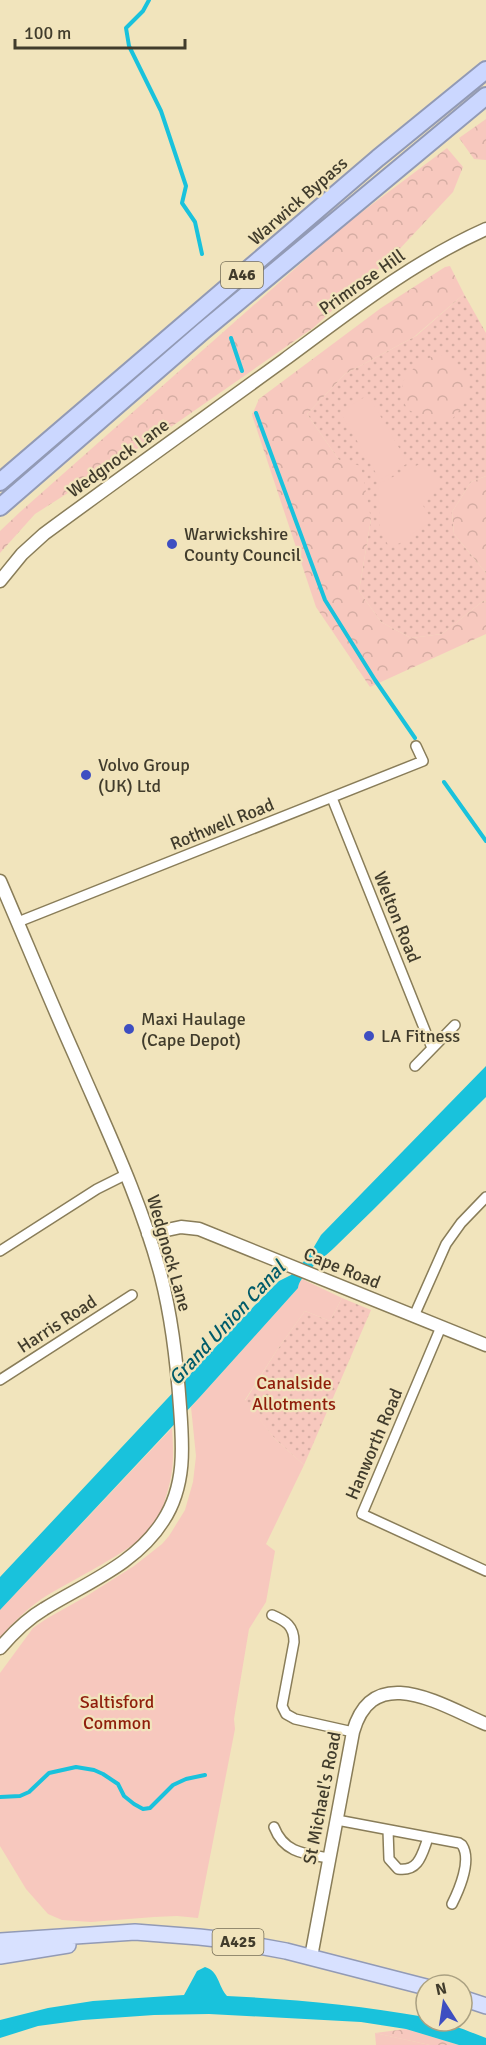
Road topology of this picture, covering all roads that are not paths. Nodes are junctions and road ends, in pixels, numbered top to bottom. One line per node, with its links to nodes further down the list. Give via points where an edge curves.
1 (486, 70): 5 (highway, Warwick Bypass / A46)
2 (486, 96): 6 (highway, Warwick Bypass / A46, via 203,331)
3 (486, 229): 4 (street, Primrose Hill, via 413,267)
4 (265, 373): 7 (street, Wedgnock Lane, via 44,534)
5 (0, 482)
6 (0, 507)
7 (0, 581)
8 (416, 747): 9 (street, Rothwell Road, via 423,762)
9 (332, 798): 11 (street, Rothwell Road); 13 (street, Welton Road)
10 (0, 881): 11 (street, Wedgnock Lane)
11 (18, 922): 15 (street, Wedgnock Lane)
12 (455, 1025): 13 (street)
13 (432, 1048): 14 (street)
14 (415, 1066)
15 (125, 1175): 17 (street, Wedgnock Lane); 18 (street)
16 (486, 1197): 20 (street, via 446,1244)
17 (148, 1234): 20 (street, Cape Road, via 181,1227 199,1229); 26 (street, Wedgnock Lane, via 166,1297 176,1362 183,1464 174,1501 136,1552 29,1619)
18 (0, 1251)
19 (132, 1296): 23 (street, Harris Road)
20 (414, 1316): 21 (street, Cape Road)
21 (441, 1327): 22 (street, Cape Road); 24 (street, Hanworth Road, via 362,1514)
22 (486, 1345)
23 (0, 1380)
24 (486, 1571)
25 (272, 1615): 28 (street, via 287,1623 294,1633 282,1706 286,1714)
26 (0, 1648)
27 (486, 1724): 28 (street, St Michael's Road, via 417,1695 398,1692 370,1703 359,1715)
28 (353, 1732): 29 (street, St Michael's Road)
29 (337, 1820): 31 (street); 33 (street, St Michael's Road)
30 (274, 1827): 33 (street, via 294,1851)
31 (388, 1830): 32 (street); 32 (street, via 389,1859 398,1869 409,1869 418,1863)
32 (428, 1838): 34 (street, via 459,1843 465,1848 462,1881)
33 (329, 1858): 36 (street, St Michael's Road)
34 (452, 1904)
35 (2, 1945): 36 (main road, A425, via 135,1932 226,1940)
36 (311, 1957): 37 (main road, A425)
37 (414, 1984)

